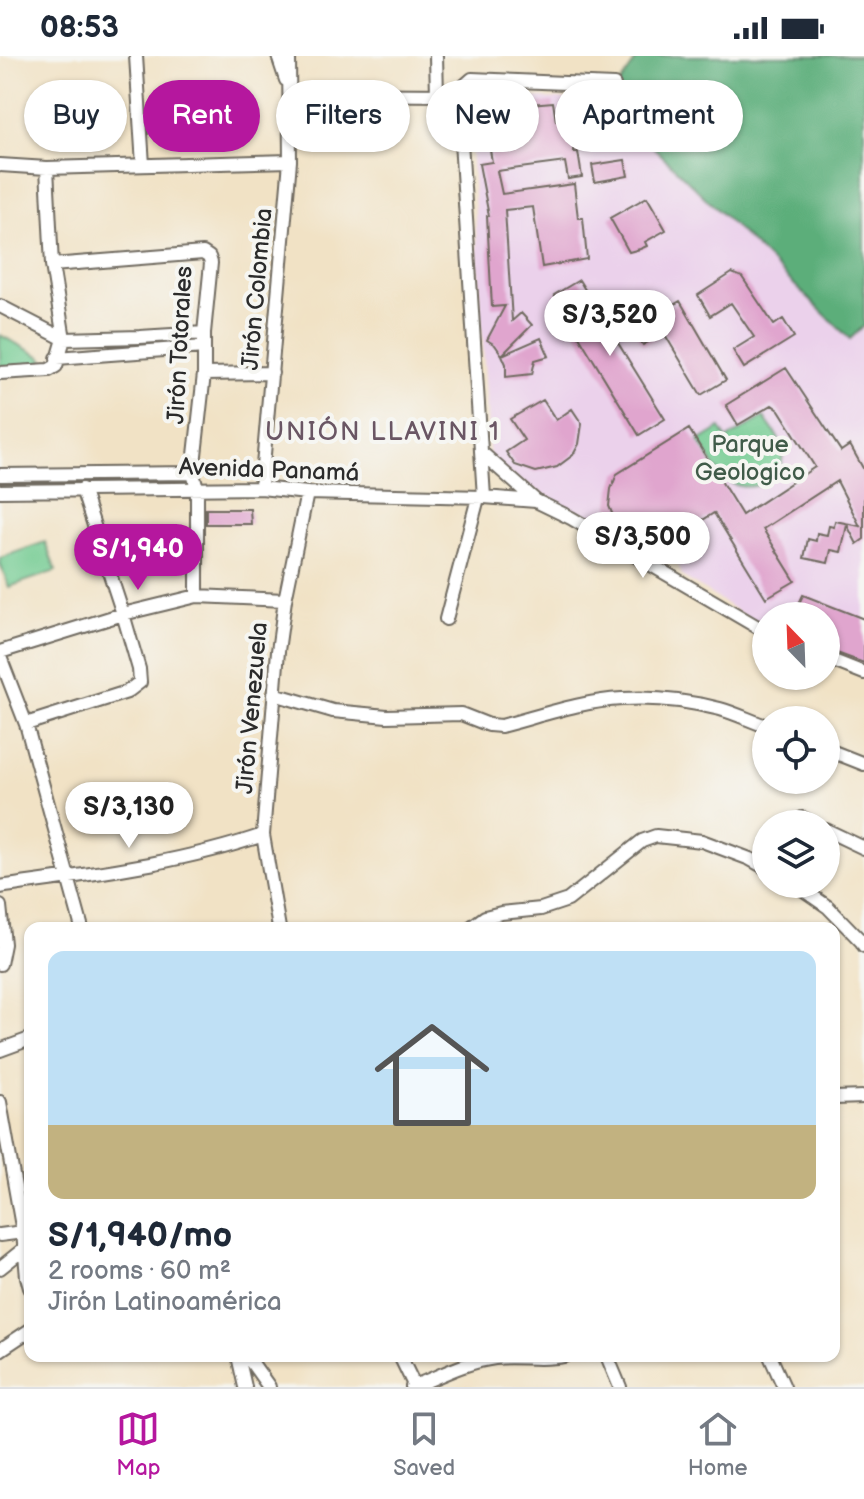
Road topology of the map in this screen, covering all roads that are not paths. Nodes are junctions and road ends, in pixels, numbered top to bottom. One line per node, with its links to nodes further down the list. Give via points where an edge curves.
1 (136, 56): 14 (street)
2 (278, 56): 5 (street, Jirón Colombia)
3 (289, 56): 6 (street, Jirón Colombia)
4 (436, 56): 7 (street)
5 (286, 80)
6 (290, 80)
7 (437, 80)
8 (471, 80): 9 (street)
9 (496, 80)
10 (290, 152): 12 (street, Jirón Colombia)
11 (462, 152): 25 (street)
12 (290, 161): 14 (street); 23 (street, Jirón Colombia)
13 (0, 165): 15 (street)
14 (143, 165): 15 (street)
15 (47, 168): 16 (street)
16 (52, 265): 18 (street, Jirón Totorales, via 203,253 211,263); 19 (street)
17 (0, 306): 19 (street)
18 (204, 333): 19 (street); 20 (street, Jirón Totorales)
19 (64, 339): 21 (street)
20 (204, 347): 21 (street); 24 (street, Jirón Totorales)
21 (57, 358): 22 (street, via 49,370)
22 (0, 373)
23 (272, 373): 24 (street); 29 (street, Jirón Colombia)
24 (204, 374): 26 (street, Jirón Totorales)
25 (482, 453): 33 (street); 34 (street)
26 (193, 473): 27 (street, Avenida Panamá); 28 (street, Jirón Totorales)
27 (0, 475)
28 (197, 488): 29 (street, Avenida Panamá); 30 (street, Avenida Panamá); 35 (street, Jirón Totorales)
29 (261, 488): 32 (street, Avenida Panamá)
30 (82, 489): 31 (street, Avenida Panamá); 37 (street)
31 (0, 491)
32 (307, 493): 33 (street, Avenida Panamá); 36 (street, Jirón Venezuela)
33 (481, 498): 34 (street, Avenida Panamá); 38 (street)
34 (536, 501): 39 (street)
35 (197, 596): 36 (street); 37 (street)
36 (285, 600): 43 (street, Jirón Venezuela)
37 (123, 614): 40 (street); 45 (street, via 140,682 127,692)
38 (446, 619)
39 (752, 624)
40 (0, 654): 45 (street)
41 (840, 664): 42 (street)
42 (864, 673)
43 (274, 694): 44 (street, via 333,711 461,714 501,726 575,706 642,698 721,709); 48 (street, Jirón Venezuela)
44 (752, 721)
45 (26, 724): 52 (street)
46 (840, 755): 47 (street)
47 (864, 764)
48 (263, 835): 52 (street, via 154,865); 57 (street, Jirón Venezuela)
49 (840, 837): 50 (street)
50 (864, 848)
51 (752, 860): 58 (street, via 702,841 656,836 642,841 568,900)
52 (66, 877): 53 (street); 56 (street)
53 (0, 887)
54 (815, 898): 59 (street)
55 (0, 906): 60 (street)
56 (80, 922)
57 (275, 922)
58 (478, 922)
59 (864, 946)
60 (0, 964)
61 (24, 1041): 62 (street)
62 (0, 1050)
63 (864, 1097): 64 (street)
64 (840, 1098)
65 (0, 1102): 66 (street)
66 (5, 1153): 67 (street)
67 (23, 1232): 68 (street); 69 (street)
68 (0, 1235)
69 (24, 1240)
70 (24, 1249): 71 (street)
71 (0, 1268)
72 (24, 1334): 73 (street)
73 (0, 1350)
74 (239, 1362): 80 (street)
75 (251, 1362): 81 (street)
76 (403, 1362): 82 (street)
77 (478, 1362): 82 (street)
78 (610, 1362): 83 (street)
79 (773, 1362): 84 (street)
80 (245, 1387)
81 (269, 1387)
82 (414, 1387)
83 (620, 1387)
84 (784, 1387)

